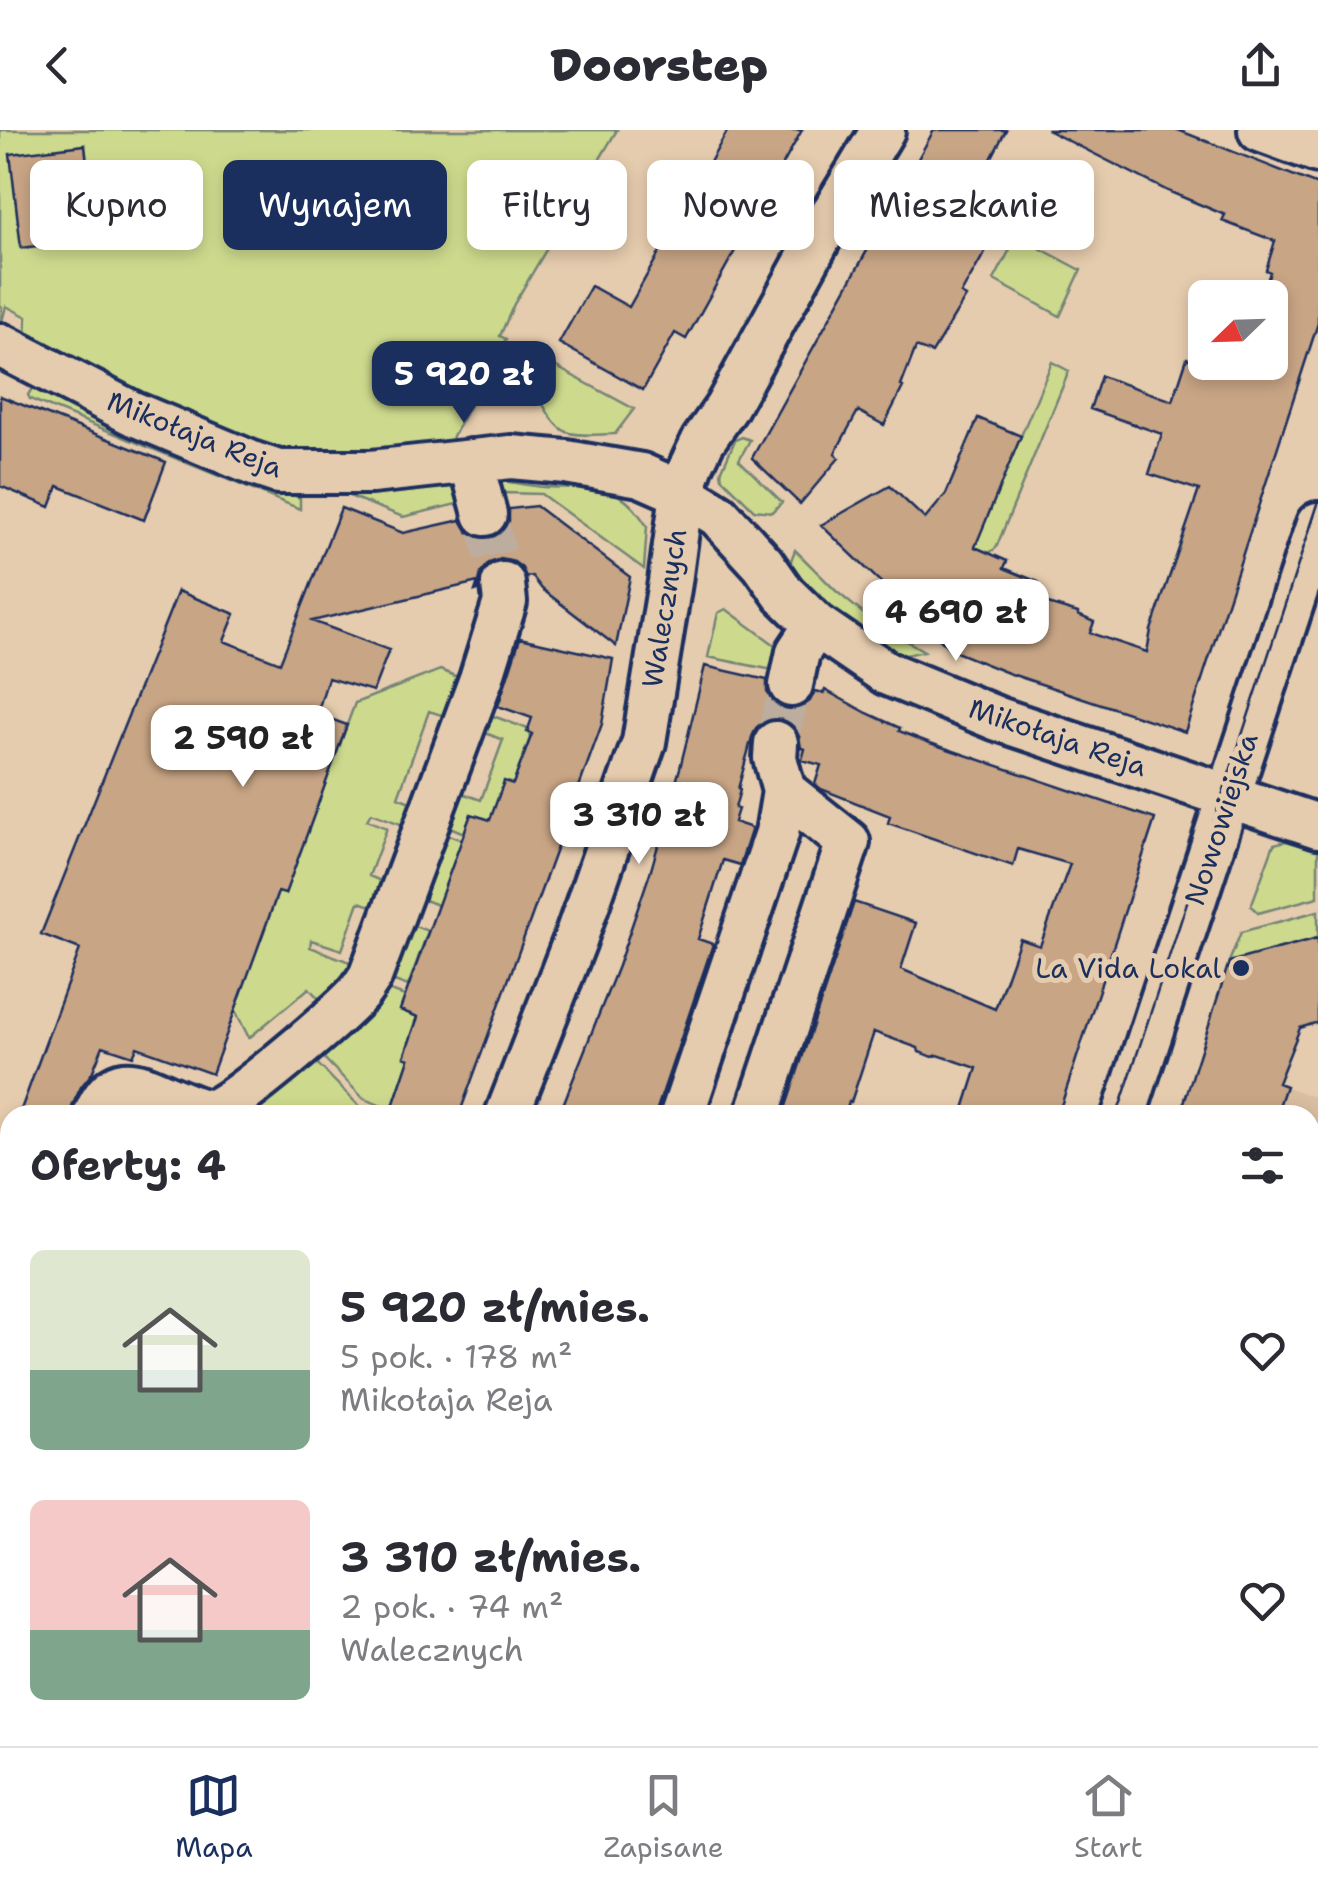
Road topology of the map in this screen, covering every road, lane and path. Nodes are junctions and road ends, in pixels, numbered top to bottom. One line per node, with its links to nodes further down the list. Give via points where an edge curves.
1 (882, 130): 6 (street, Walecznych, via 702,441)
2 (1260, 130): 3 (street)
3 (1318, 151)
4 (0, 346): 5 (street, Mikołaja Reja, via 132,413 278,472 371,472)
5 (471, 461): 6 (street, Mikołaja Reja, via 566,462 641,475); 7 (street)
6 (682, 493): 10 (street, Mikołaja Reja, via 718,515); 19 (street, Walecznych, via 644,742)
7 (485, 514)
8 (1318, 524): 14 (street, Nowowiejska)
9 (502, 584): 18 (street, via 505,602 481,678 370,977 361,992)
10 (816, 626): 11 (street, via 798,652); 14 (street, Mikołaja Reja, via 918,688)
11 (790, 685)
12 (776, 743): 13 (street)
13 (784, 791): 20 (street, via 777,832); 21 (street, via 848,842)
14 (1228, 796): 15 (street, Mikołaja Reja); 22 (street, Nowowiejska)
15 (1318, 826)
16 (100, 1105): 17 (street, via 122,1083)
17 (186, 1105)
18 (226, 1105)
19 (511, 1105)
20 (685, 1105)
21 (760, 1105)
22 (1127, 1105)

